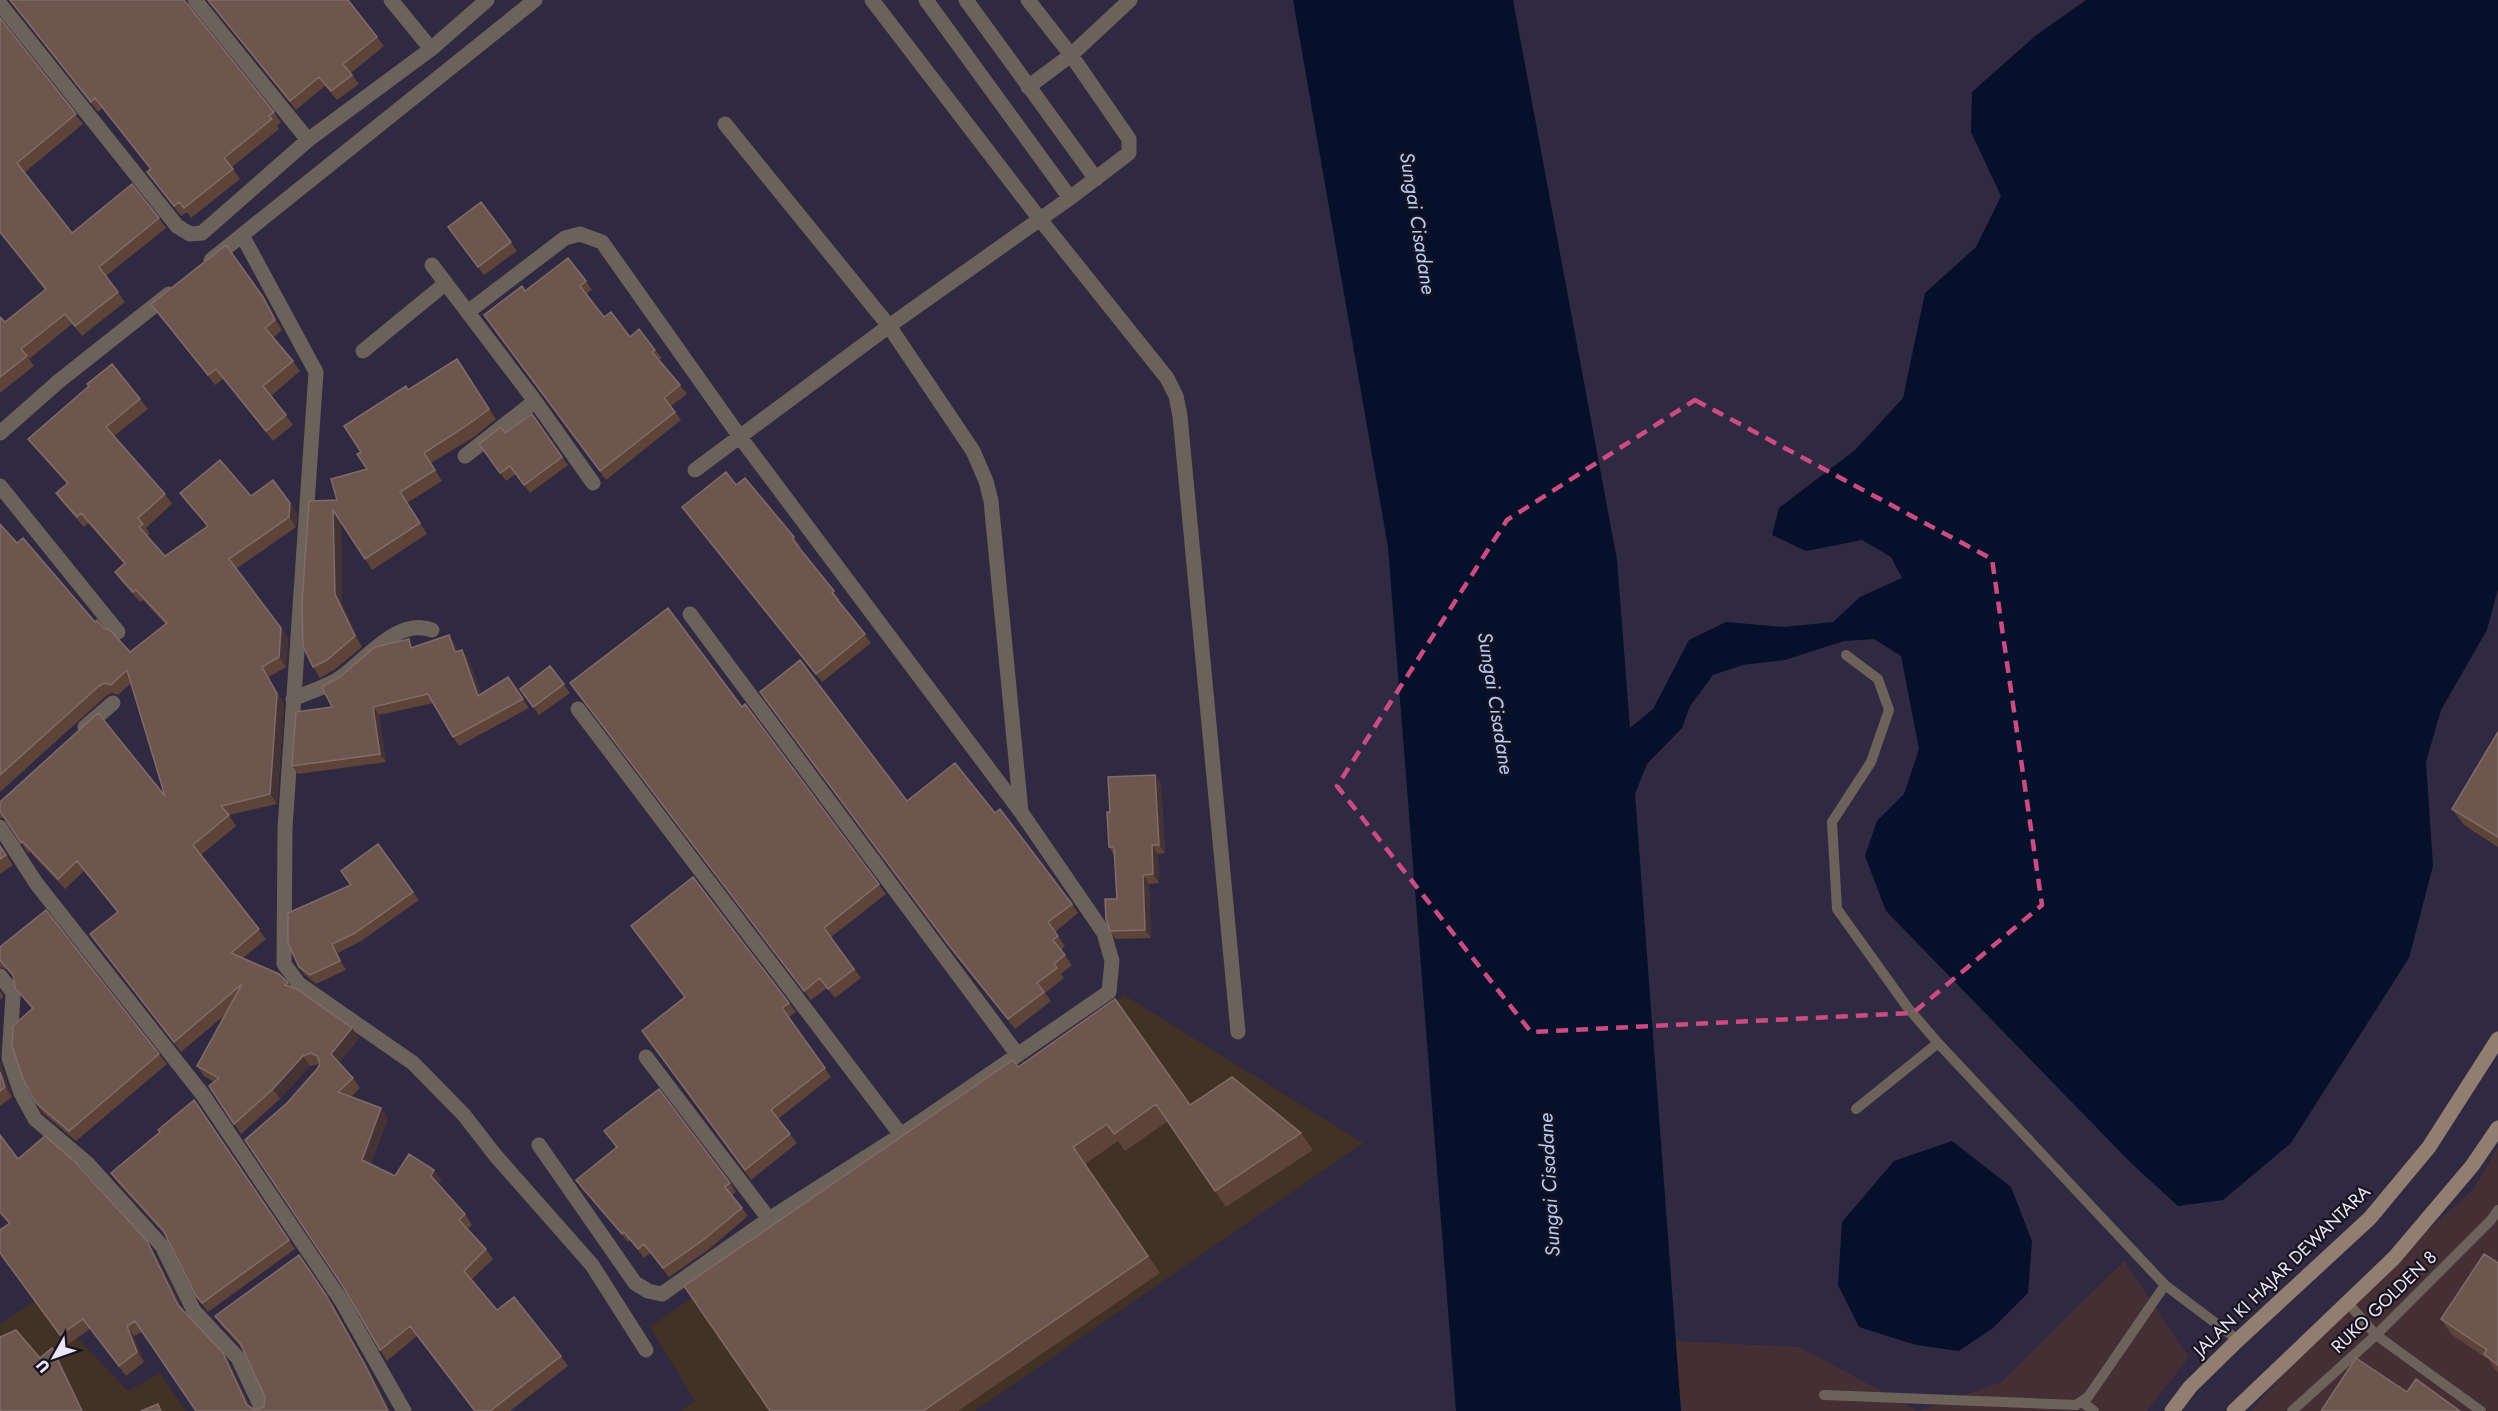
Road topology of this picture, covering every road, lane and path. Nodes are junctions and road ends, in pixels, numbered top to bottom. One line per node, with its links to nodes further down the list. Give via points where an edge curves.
1 (195, 0): 15 (street)
2 (391, 0): 11 (street)
3 (487, 0): 11 (street)
4 (535, 0): 19 (street)
5 (872, 0): 18 (street)
6 (926, 0): 17 (street)
7 (966, 0): 13 (street)
8 (1028, 0): 12 (street)
9 (1130, 0): 12 (street)
10 (0, 4): 15 (street, via 177,226 190,234 202,233)
11 (430, 49): 15 (street)
12 (1071, 55): 13 (street); 16 (street, via 1129,139 1129,153)
13 (1028, 87): 16 (street)
14 (725, 124): 25 (street)
15 (308, 140)
16 (1096, 179): 17 (street)
17 (1070, 198): 18 (street)
18 (1039, 218): 25 (street); 45 (street, via 1167,378 1176,396)
19 (242, 235): 21 (street); 38 (street, via 316,372)
20 (432, 265): 22 (street)
21 (196, 272)
22 (446, 283): 24 (street); 26 (street)
23 (178, 286): 28 (street)
24 (469, 311): 27 (street); 29 (street, via 565,238 580,234 602,242)
25 (889, 326): 29 (street); 42 (street, via 973,451 986,481)
26 (363, 351)
27 (535, 400): 30 (street); 32 (street)
28 (0, 433)
29 (740, 437): 31 (street); 42 (street)
30 (465, 456)
31 (695, 470)
32 (593, 483)
33 (0, 486): 36 (street)
34 (690, 614): 48 (street)
35 (432, 630): 38 (street, via 420,626 394,636 340,678)
36 (118, 632)
37 (1846, 655): 47 (lane, via 1878,679 1889,710 1871,762 1832,822 1837,909)
38 (293, 699): 63 (street, via 285,828 284,964 298,984 413,1063 464,1115 592,1265)
39 (112, 703): 41 (street)
40 (578, 709): 52 (street)
41 (78, 734)
42 (1021, 812): 48 (street, via 1104,933 1112,962 1109,992)
43 (0, 827): 55 (street, via 36,883 203,1095)
44 (0, 976): 66 (street, via 13,996 9,1058 35,1119 88,1164 162,1246 194,1311 212,1321 238,1358)
45 (1238, 1032)
46 (2498, 1039): 62 (street, JALAN KI HAJAR DEWANTARA, via 2429,1147 2370,1218)
47 (1938, 1043): 50 (lane); 59 (lane)
48 (1017, 1054): 52 (street)
49 (646, 1057): 57 (street)
50 (1856, 1109)
51 (2498, 1128): 60 (street, via 2433,1215)
52 (901, 1135): 57 (street)
53 (253, 1136): 55 (street)
54 (538, 1144): 57 (street, via 635,1283 648,1291 662,1294)
55 (238, 1149): 67 (street, via 303,1255 341,1300)
56 (2498, 1210): 58 (lane, RUKO GOLDEN 8)
57 (769, 1219)
58 (2494, 1223): 61 (lane, RUKO GOLDEN 8)
59 (2165, 1285): 62 (lane); 65 (lane)
60 (2347, 1302): 61 (lane); 70 (street)
61 (2376, 1335): 71 (lane, RUKO GOLDEN 8); 72 (lane)
62 (2238, 1340): 69 (street, JALAN KI HAJAR DEWANTARA, via 2190,1387)
63 (646, 1350)
64 (1824, 1395): 65 (lane, via 2076,1405)
65 (2082, 1402): 68 (lane)
66 (263, 1411)
67 (404, 1411)
68 (2094, 1411)
69 (2172, 1411)
70 (2234, 1411)
71 (2292, 1411)
72 (2481, 1411)

